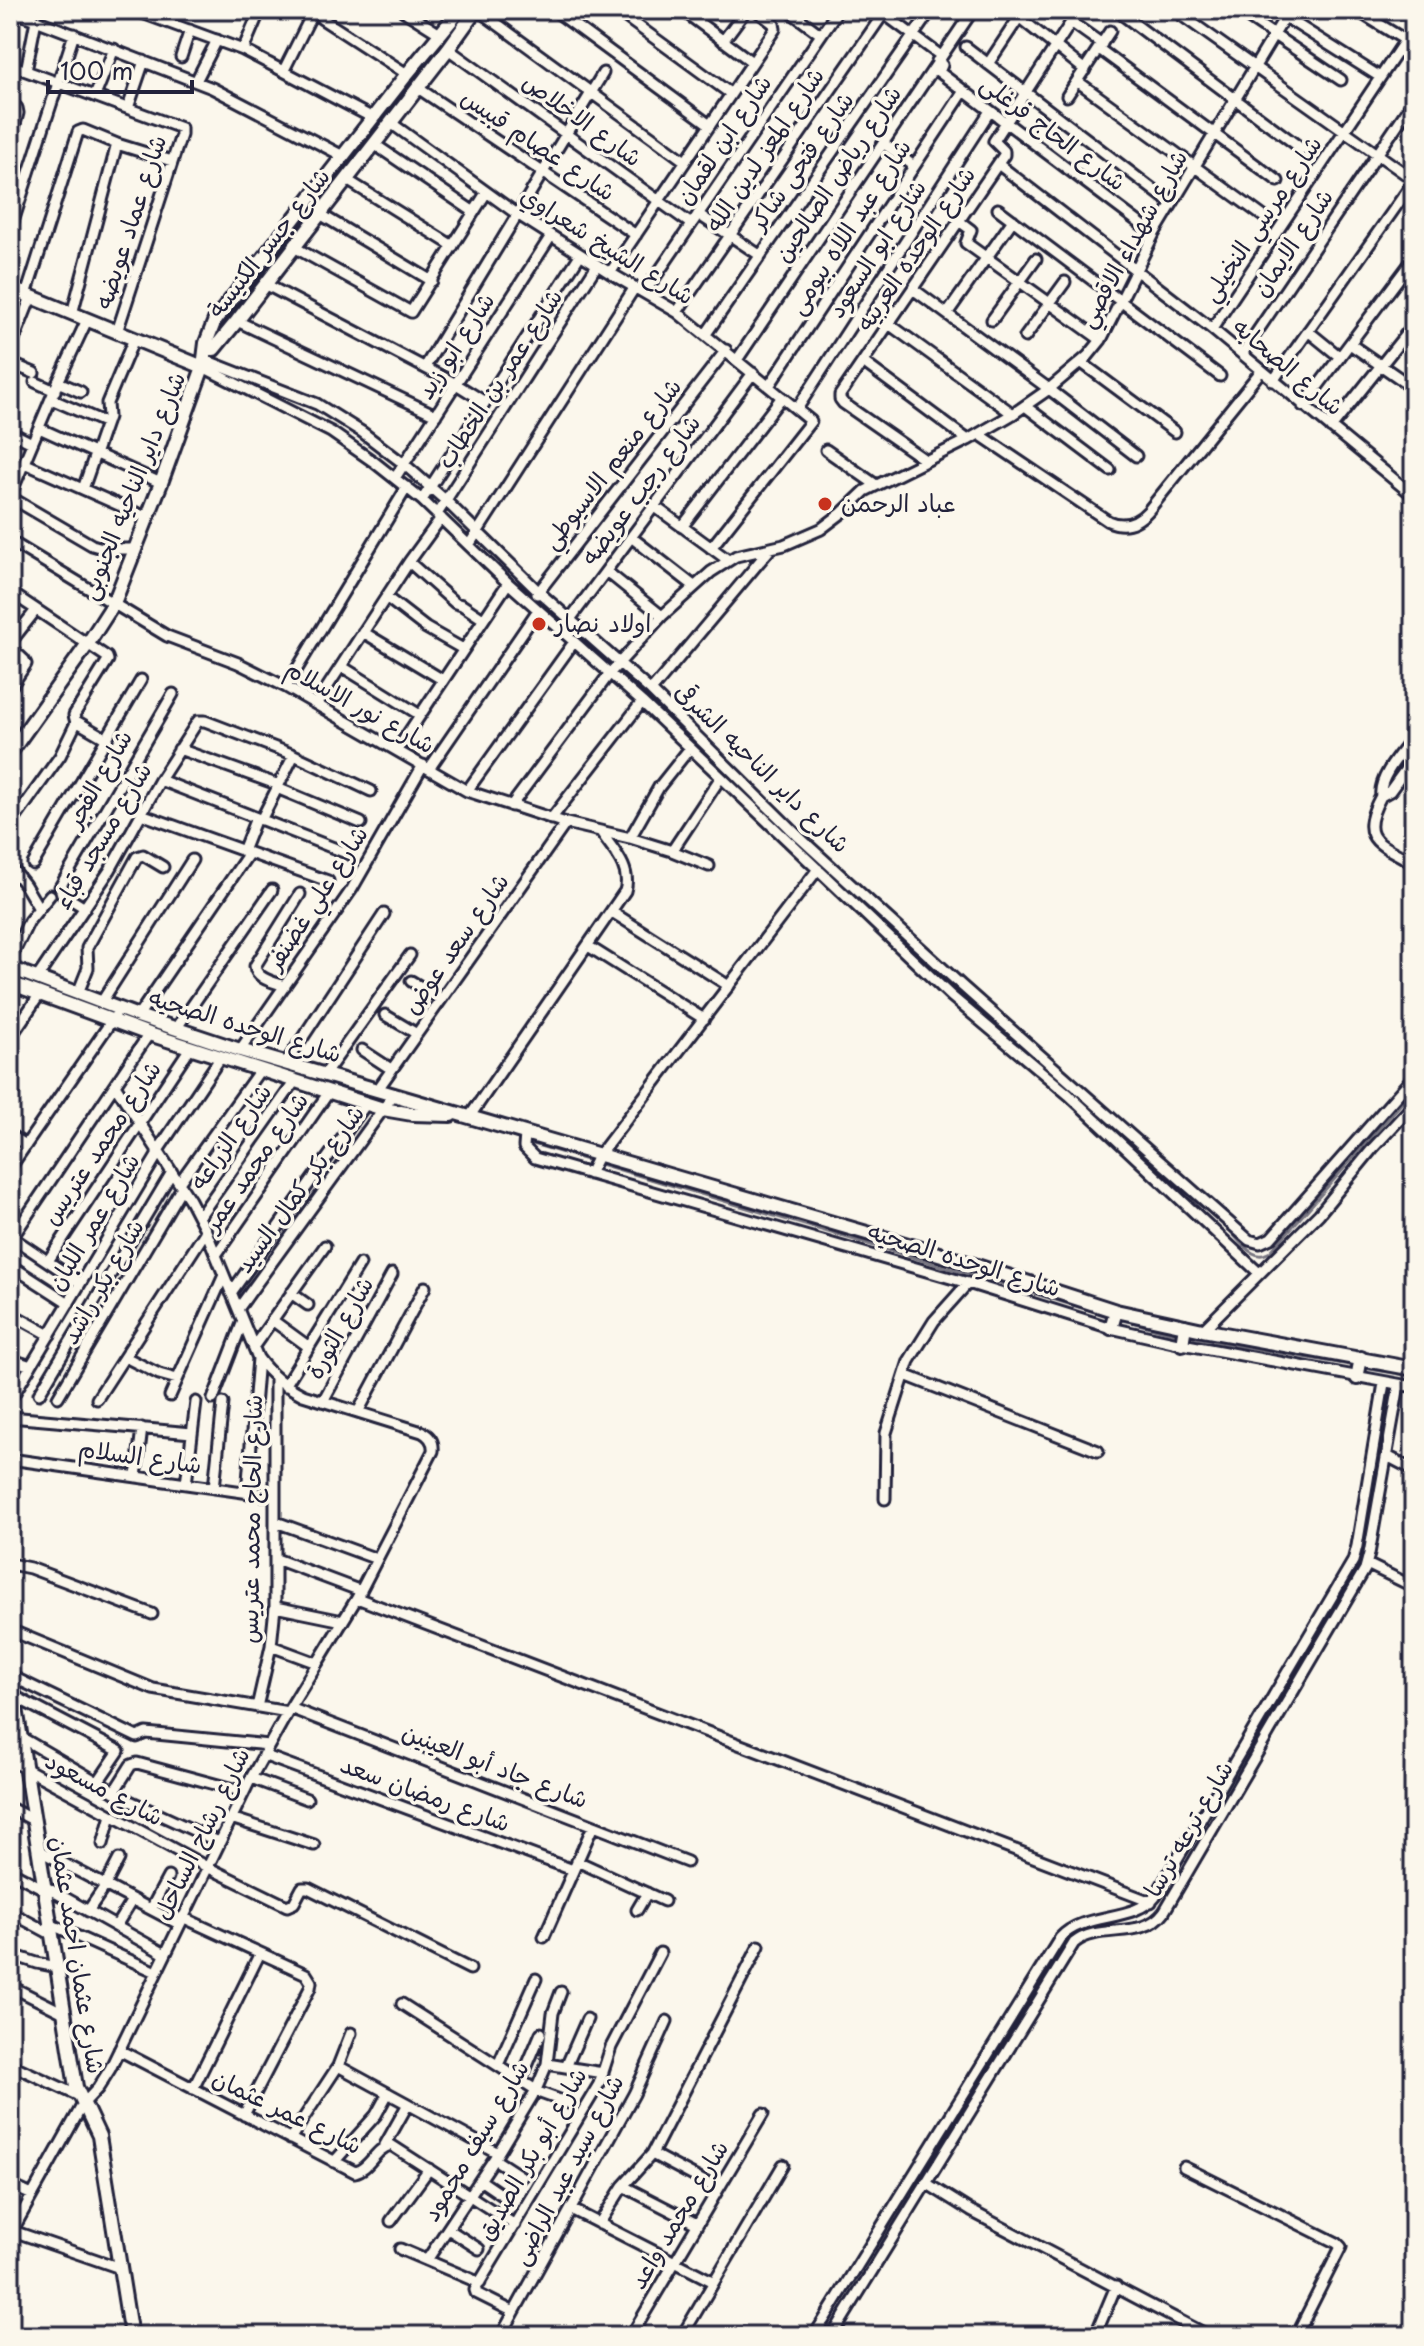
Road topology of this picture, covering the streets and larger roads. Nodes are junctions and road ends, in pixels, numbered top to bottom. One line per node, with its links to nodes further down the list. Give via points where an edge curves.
1 (10, 10): 27 (street)
2 (134, 10): 31 (street)
3 (260, 10): 46 (street)
4 (402, 10): 34 (street)
5 (460, 10): 34 (street, شارع جسر الكنيسة)
6 (477, 10): 45 (street, شارع جسر الكنيسة); 66 (street)
7 (554, 10): 79 (street)
8 (616, 10): 68 (street)
9 (682, 10): 28 (street)
10 (706, 10): 28 (street)
11 (746, 10): 40 (street)
12 (756, 10): 50 (street, via 775,26)
13 (788, 10): 35 (street)
14 (838, 10): 35 (street, شارع ابن لقمان)
15 (931, 10): 37 (street, شارع فتحى شاكر)
16 (973, 10): 48 (street, شارع رياض الصالحين)
17 (1010, 10): 26 (street)
18 (1079, 10): 29 (street)
19 (1116, 10): 71 (street)
20 (1174, 10): 53 (street)
21 (1237, 10): 36 (street)
22 (1356, 10): 39 (street)
23 (320, 12): 54 (street); 58 (street, via 323,20)
24 (885, 12): 37 (street, شارع الحاج فرغلى); 115 (street, شارع المعز لدين الله)
25 (1287, 13): 36 (street, شارع شهداء الاقصي); 59 (street)
26 (1022, 14): 43 (street); 51 (street)
27 (36, 20): 33 (street); 56 (street)
28 (697, 21): 40 (street)
29 (1071, 22): 41 (street); 43 (street)
30 (1414, 27): 39 (street, شارع مرسي النخيلي)
31 (190, 30): 38 (street); 47 (street)
32 (1110, 31): 41 (street)
33 (74, 34): 44 (street); 63 (street)
34 (440, 34): 58 (street, شارع جسر الكنيسة)
35 (820, 34): 106 (street, شارع ابن لقمان)
36 (1274, 35): 53 (street, شارع شهداء الاقصي); 60 (street)
37 (913, 36): 48 (street, شارع الحاج فرغلى); 119 (street, شارع فتحى شاكر)
38 (217, 40): 46 (street); 61 (street)
39 (1405, 40): 59 (street, شارع مرسي النخيلي)
40 (723, 41): 50 (street)
41 (1100, 46): 55 (street); 82 (street)
42 (966, 47): 51 (street)
43 (1055, 47): 55 (street); 67 (street)
44 (114, 49): 49 (street); 69 (street)
45 (448, 49): 64 (street, شارع جسر الكنيسة); 81 (street, شارع الاخلاص)
46 (243, 50): 54 (street)
47 (181, 57)
48 (939, 59): 65 (street, شارع الحاج فرغلى, via 939,72); 84 (street, شارع رياض الصالحين)
49 (144, 61): 61 (street); 74 (street)
50 (752, 62): 68 (street)
51 (988, 64): 67 (street)
52 (10, 65): 56 (street)
53 (1254, 67): 71 (street, شارع شهداء الاقصي); 80 (street)
54 (284, 70): 76 (street)
55 (1085, 70): 62 (street)
56 (26, 71): 63 (street)
57 (603, 73): 66 (street)
58 (407, 74): 76 (street, شارع جسر الكنيسة)
59 (1380, 77): 80 (street, شارع مرسي النخيلي)
60 (1341, 80)
61 (196, 81): 89 (street)
62 (1077, 81): 70 (street); 94 (street)
63 (57, 83): 69 (street); 111 (street)
64 (418, 88): 77 (street, شارع جسر الكنيسة); 95 (street, شارع عصام قبيس)
65 (964, 91): 75 (street, شارع الحاج فرغلى); 93 (street, شارع عبد اللاه بيومى)
66 (591, 93): 81 (street); 91 (street)
67 (1025, 93): 78 (street); 101 (street)
68 (731, 94): 79 (street)
69 (95, 96): 74 (street)
70 (1067, 96)
71 (1235, 100): 82 (street, شارع شهداء الاقصي); 87 (street)
72 (1414, 100): 88 (street, شارع الايمان)
73 (12, 103): 83 (street, via 18,113)
74 (128, 108): 90 (street, شارع عماد عويضه, via 177,126 181,132)
75 (990, 111): 78 (street, شارع الحاج فرغلى); 177 (street, شارع ابو السعود)
76 (373, 118): 89 (street, شارع جسر الكنيسة)
77 (391, 123): 86 (street, شارع جسر الكنيسة); 99 (street, شارع الشيخ شعراوي)
78 (1006, 123): 92 (street, شارع الوحده العربيه, via 994,142 1005,153); 112 (street, شارع الحاج فرغلى)
79 (710, 125): 91 (street)
80 (1344, 131): 88 (street); 144 (street, شارع مرسي النخيلي)
81 (566, 134): 95 (street); 100 (street, شارع الاخلاص)
82 (1214, 135): 94 (street, شارع شهداء الاقصي); 98 (street)
83 (10, 143)
84 (883, 143): 93 (street); 157 (street, شارع رياض الصالحين)
85 (117, 144): 90 (street); 133 (street, via 83,130 76,134); 137 (street)
86 (374, 144): 96 (street, شارع جسر الكنيسة); 103 (street)
87 (1302, 149)
88 (1377, 154): 97 (street); 154 (street, شارع الايمان)
89 (343, 156): 156 (street, شارع جسر الكنيسة, via 215,320)
90 (172, 161): 146 (street, شارع عماد عويضه)
91 (685, 161): 100 (street)
92 (998, 164): 109 (street, شارع الوحده العربيه); 124 (street, شارع الصحابه)
93 (914, 166): 169 (street, شارع عبد اللاه بيومى)
94 (1195, 167): 101 (street, شارع شهداء الاقصي); 107 (street)
95 (543, 172): 105 (street); 113 (street, شارع عصام قبيس)
96 (347, 180): 104 (street, شارع جسر الكنيسة); 116 (street)
97 (1414, 180): 145 (street)
98 (1278, 181)
99 (486, 193): 103 (street); 105 (street, شارع الشيخ شعراوي)
100 (659, 200): 110 (street, شارع الاخلاص); 113 (street)
101 (1172, 204): 112 (street, شارع شهداء الاقصي)
102 (998, 209): 108 (street)
103 (474, 212): 116 (street)
104 (320, 214): 117 (street, شارع جسر الكنيسة); 126 (street)
105 (517, 214): 114 (street, شارع الشيخ شعراوي); 162 (street)
106 (698, 214): 110 (street, شارع ابن لقمان); 115 (street)
107 (1264, 217)
108 (1013, 220): 120 (street); 134 (street)
109 (959, 221): 120 (street, via 971,230 966,243); 131 (street, شارع الوحده العربيه)
110 (691, 224): 132 (street, شارع ابن لقمان)
111 (10, 231)
112 (1154, 234): 124 (street, شارع شهداء الاقصي)
113 (636, 235): 125 (street)
114 (551, 236): 118 (street, شارع الشيخ شعراوي); 168 (street, شارع ابو زيد)
115 (730, 236): 119 (street); 136 (street, شارع المعز لدين الله)
116 (453, 246): 126 (street)
117 (294, 247): 126 (street, via 411,312); 129 (street, شارع جسر الكنيسة)
118 (580, 255): 123 (street, شارع الشيخ شعراوي); 174 (street)
119 (761, 256): 147 (street, شارع فتحى شاكر)
120 (986, 258): 127 (street); 138 (street)
121 (1414, 258): 151 (street)
122 (1036, 259): 127 (street)
123 (597, 265): 125 (street, شارع الشيخ شعراوي); 204 (street, شارع عمر بن الخطاب)
124 (1135, 269): 134 (street, شارع شهداء الاقصي); 144 (street, شارع الصحابه)
125 (610, 273): 132 (street, شارع الشيخ شعراوي)
126 (432, 281)
127 (1019, 282): 135 (street); 140 (street)
128 (1065, 282): 135 (street)
129 (265, 284): 141 (street, شارع جسر الكنيسة); 162 (street)
130 (10, 288): 133 (street, شارع داير الناحيه الشرقى)
131 (913, 289): 138 (street); 142 (street, شارع الوحده العربيه)
132 (640, 290): 136 (street, شارع الشيخ شعراوي); 209 (street)
133 (29, 296): 137 (street, شارع داير الناحيه الشرقى); 152 (street)
134 (1119, 300): 150 (street, شارع شهداء الاقصي); 165 (street)
135 (1049, 303): 148 (street); 150 (street)
136 (677, 312): 147 (street, شارع الشيخ شعراوي)
137 (72, 314): 139 (street, شارع داير الناحيه الشرقى)
138 (947, 314): 170 (street)
139 (87, 320): 146 (street, شارع داير الناحيه الشرقى); 171 (street)
140 (992, 320)
141 (237, 321): 156 (street, شارع جسر الكنيسة); 179 (street)
142 (889, 324): 158 (street, شارع الوحده العربيه); 178 (street)
143 (1414, 324): 161 (street)
144 (1212, 329): 154 (street, شارع الصحابه)
145 (1308, 331): 155 (street); 167 (street)
146 (117, 332): 149 (street, شارع داير الناحيه الشرقى)
147 (706, 334): 153 (street, شارع الشيخ شعراوي)
148 (1025, 337)
149 (134, 339): 156 (street, شارع داير الناحيه الشرقى); 180 (street, via 107,403)
150 (1101, 340): 160 (street, شارع شهداء الاقصي)
151 (1350, 344): 155 (street); 161 (street)
152 (10, 350)
153 (726, 350): 157 (street, شارع الشيخ شعراوي); 222 (street, شارع منعم الاسيوطي)
154 (1242, 354): 163 (street, شارع الصحابه)
155 (1340, 357): 176 (street)
156 (202, 359): 193 (street, شارع داير الناحيه الشرقى, via 317,404); 195 (street, شارع داير الناحيه الشرقى, via 331,432); 196 (street, شارع داير الناحيه الجنوبى)
157 (737, 360): 164 (street, شارع الشيخ شعراوي)
158 (863, 362): 186 (street); 191 (street, شارع الوحده العربيه, via 840,399)
159 (10, 363): 171 (street)
160 (1082, 363): 170 (street, شارع شهداء الاقصي); 184 (street)
161 (1382, 366): 166 (street, via 1407,383); 182 (street)
162 (425, 367): 168 (street)
163 (1261, 371): 167 (street, شارع الصحابه); 185 (street, via 1148,511 1127,524 1108,521)
164 (753, 373): 169 (street, شارع الشيخ شعراوي); 205 (street, شارع رجب عويضه)
165 (1220, 376)
166 (1414, 378)
167 (1273, 381): 176 (street, شارع الصحابه)
168 (456, 384): 174 (street); 179 (street, شارع ابو زيد)
169 (769, 386): 173 (street, شارع الشيخ شعراوي)
170 (1049, 389): 175 (street, شارع شهداء الاقصي); 190 (street)
171 (55, 391): 172 (street); 180 (street); 181 (street)
172 (81, 392)
173 (782, 397): 177 (street, شارع الشيخ شعراوي); 208 (street)
174 (485, 402): 198 (street)
175 (1025, 406): 178 (street, شارع شهداء الاقصي); 194 (street)
176 (1303, 406): 182 (street, شارع الصحابه)
177 (797, 409): 213 (street, via 811,424)
178 (1013, 414): 185 (street, شارع شهداء الاقصي)
179 (436, 415): 193 (street, شارع ابو زيد)
180 (106, 423): 189 (street)
181 (39, 428): 187 (street); 189 (street)
182 (1331, 428): 201 (street, شارع الصحابه)
183 (10, 432): 187 (street)
184 (1175, 432)
185 (979, 434): 186 (street, شارع شهداء الاقصي)
186 (968, 440): 191 (street, شارع شهداء الاقصي)
187 (32, 443): 192 (street)
188 (826, 450): 197 (street)
189 (95, 454): 196 (street); 200 (street)
190 (1136, 456)
191 (925, 460): 197 (street, شارع شهداء الاقصي)
192 (24, 463): 200 (street); 202 (street)
193 (404, 464): 195 (street, شارع ابو زيد); 198 (street, شارع داير الناحيه الشرقى)
194 (1110, 470)
195 (395, 478): 199 (street, شارع داير الناحيه الشرقى)
196 (161, 483): 207 (street, شارع داير الناحيه الجنوبى)
197 (876, 485): 214 (street, شارع شهداء الاقصي, via 821,529)
198 (430, 486): 203 (street); 204 (street, شارع داير الناحيه الشرقى)
199 (407, 487): 203 (street, شارع داير الناحيه الشرقى); 241 (street)
200 (83, 489): 207 (street)
201 (1413, 494)
202 (10, 497): 215 (street, via 92,545)
203 (422, 500): 206 (street, شارع داير الناحيه الشرقى)
204 (445, 500): 206 (street, شارع عمر بن الخطاب); 209 (street, شارع داير الناحيه الشرقى)
205 (654, 506): 208 (street); 210 (street, شارع رجب عويضه)
206 (439, 516): 212 (street, شارع داير الناحيه الشرقى); 217 (street, شارع عمر بن الخطاب)
207 (148, 518): 215 (street, شارع داير الناحيه الجنوبى)
208 (682, 527): 213 (street)
209 (478, 531): 212 (street); 222 (street, شارع داير الناحيه الشرقى)
210 (631, 537): 218 (street, شارع رجب عويضه); 220 (street)
211 (10, 541): 224 (street, شارع نور الاسلام)
212 (469, 545): 219 (street, شارع داير الناحيه الشرقى)
213 (711, 548): 216 (street)
214 (771, 548): 216 (street, شارع شهداء الاقصي); 243 (street)
215 (135, 549): 224 (street, شارع داير الناحيه الجنوبى)
216 (728, 560): 220 (street, شارع شهداء الاقصي)
217 (409, 562): 223 (street, شارع عمر بن الخطاب); 228 (street, via 455,603)
218 (606, 571): 227 (street); 229 (street, شارع رجب عويضه)
219 (508, 583): 225 (street, شارع داير الناحيه الشرقى); 228 (street)
220 (694, 586): 227 (street, شارع شهداء الاقصي)
221 (10, 592): 226 (street)
222 (539, 592): 225 (street, شارع منعم الاسيوطي); 229 (street, شارع داير الناحيه الشرقى)
223 (386, 597): 231 (street, شارع عمر بن الخطاب); 235 (street)
224 (114, 603): 234 (street, شارع داير الناحيه الجنوبى); 241 (street, شارع نور الاسلام, via 167,636)
225 (534, 606): 230 (street, شارع داير الناحيه الشرقى); 257 (street, شارع علي غضنفر)
226 (36, 610): 233 (street); 234 (street)
227 (662, 616): 236 (street, شارع شهداء الاقصي)
228 (483, 619): 235 (street)
229 (570, 620): 230 (street, شارع رجب عويضه); 236 (street, شارع داير الناحيه الشرقى)
230 (561, 631): 232 (street, شارع داير الناحيه الشرقى)
231 (363, 632): 237 (street, شارع عمر بن الخطاب); 240 (street)
232 (574, 642): 238 (street, شارع داير الناحيه الشرقى); 262 (street)
233 (10, 645): 242 (street, via 26,665)
234 (87, 645): 248 (street, via 108,662 74,715); 254 (street, شارع داير الناحيه الجنوبى)
235 (463, 649): 240 (street)
236 (619, 663): 238 (street, شارع شهداء الاقصي); 243 (street, شارع داير الناحيه الشرقى)
237 (341, 666): 246 (street, شارع عمر بن الخطاب); 247 (street)
238 (610, 673): 245 (street, شارع داير الناحيه الشرقى); 264 (street, شارع شهداء الاقصي)
239 (141, 680): 250 (street)
240 (443, 680): 247 (street)
241 (286, 687): 246 (street, شارع نور الاسلام)
242 (10, 688)
243 (651, 691): 341 (street, شارع داير الناحيه الشرقى, via 949,975 1249,1240 1266,1241)
244 (173, 694): 288 (street, شارع الفجر, via 60,885 62,894)
245 (642, 702): 251 (street, شارع داير الناحيه الشرقى); 267 (street)
246 (317, 703): 253 (street, شارع نور الاسلام)
247 (420, 715): 253 (street)
248 (76, 721): 250 (street); 270 (street, via 60,756)
249 (1414, 736): 263 (street, via 1383,780)
250 (107, 739): 278 (street)
251 (690, 748): 258 (street, شارع داير الناحيه الشرقى); 272 (street, via 659,787)
252 (179, 749): 255 (street, شارع مسجد قباء, via 196,722 205,721); 259 (street, شارع مسجد قباء); 260 (street)
253 (397, 750): 257 (street, شارع نور الاسلام)
254 (10, 753)
255 (294, 755): 260 (street); 261 (street)
256 (1414, 758): 263 (street)
257 (426, 767): 262 (street, شارع نور الاسلام); 298 (street, شارع علي غضنفر)
258 (721, 777): 273 (street); 282 (street, شارع داير الناحيه الشرقى)
259 (160, 780): 265 (street, شارع مسجد قباء); 266 (street)
260 (278, 787): 266 (street); 268 (street)
261 (371, 791)
262 (467, 791): 264 (street, شارع نور الاسلام)
263 (1381, 796): 277 (street, via 1371,814 1372,834)
264 (511, 806): 267 (street, شارع نور الاسلام)
265 (141, 814): 274 (street); 288 (street, شارع مسجد قباء)
266 (259, 819): 274 (street); 275 (street)
267 (551, 819): 269 (street, شارع نور الاسلام)
268 (361, 823)
269 (566, 823): 271 (street, شارع نور الاسلام); 302 (street, شارع سعد عوض)
270 (10, 826)
271 (601, 832): 272 (street, شارع نور الاسلام); 289 (street, via 628,875)
272 (630, 838): 273 (street, شارع نور الاسلام)
273 (672, 851): 280 (street, شارع نور الاسلام)
274 (246, 852): 283 (street); 306 (street)
275 (349, 854)
276 (192, 860): 303 (street)
277 (1414, 863)
278 (33, 864)
279 (10, 866): 287 (street)
280 (709, 866)
281 (163, 867): 300 (street, via 142,854 137,857 87,948 88,968)
282 (818, 869): 299 (street); 349 (street, شارع داير الناحيه الشرقى)
283 (328, 881)
284 (272, 890): 308 (street)
285 (300, 894): 298 (street, via 255,966 259,976)
286 (50, 895): 287 (street)
287 (38, 907): 293 (street)
288 (85, 908): 295 (street, شارع مسجد قباء)
289 (612, 912): 291 (street); 299 (street)
290 (384, 914): 316 (street)
291 (588, 946): 307 (street); 329 (street)
292 (410, 955): 319 (street)
293 (10, 960)
294 (10, 968): 295 (street, شارع الوحده الصحيه)
295 (37, 978): 300 (street, شارع الوحده الصحيه)
296 (411, 981): 302 (street)
297 (10, 983): 301 (street, شارع الوحده الصحيه)
298 (285, 986): 314 (street, شارع علي غضنفر)
299 (729, 986): 307 (street)
300 (78, 993): 303 (street, شارع الوحده الصحيه)
301 (40, 994): 304 (street, شارع الوحده الصحيه); 311 (street)
302 (441, 999): 310 (street, شارع سعد عوض)
303 (101, 1003): 304 (street, شارع الوحده الصحيه)
304 (116, 1015): 306 (street, شارع الوحده الصحيه); 309 (street, شارع الوحده الصحيه); 333 (street)
305 (385, 1015): 310 (street)
306 (138, 1016): 308 (street, شارع الوحده الصحيه)
307 (704, 1019): 335 (street)
308 (176, 1029): 314 (street, شارع الوحده الصحيه)
309 (149, 1034): 312 (street, شارع الوحده الصحيه); 322 (street)
310 (417, 1034): 318 (street, شارع سعد عوض)
311 (10, 1038)
312 (190, 1048): 315 (street, شارع الوحده الصحيه); 330 (street, شارع محمد عتريس)
313 (362, 1050): 318 (street)
314 (246, 1051): 316 (street, شارع الوحده الصحيه); 317 (street)
315 (221, 1057): 317 (street, شارع الوحده الصحيه); 334 (street, شارع عمر اللبان)
316 (286, 1063): 319 (street, شارع الوحده الصحيه)
317 (254, 1068): 321 (street, شارع الوحده الصحيه); 338 (street, شارع بكر راشد)
318 (391, 1069): 323 (street, شارع سعد عوض)
319 (325, 1074): 323 (street, شارع الوحده الصحيه)
320 (1414, 1076): 341 (street)
321 (295, 1081): 324 (street, شارع الوحده الصحيه); 339 (street, شارع الزراعه)
322 (115, 1085): 330 (street); 342 (street)
323 (378, 1089): 325 (street, شارع الوحده الصحيه)
324 (329, 1092): 326 (street, شارع الوحده الصحيه); 345 (street, شارع محمد عمر)
325 (394, 1094): 328 (street, شارع بكر كمال السيد); 329 (street, شارع الوحده الصحيه)
326 (366, 1104): 328 (street, شارع الوحده الصحيه); 355 (street)
327 (1414, 1104): 343 (street)
328 (383, 1109): 329 (street, شارع الوحده الصحيه); 359 (street, شارع بكر كمال السيد)
329 (470, 1116): 331 (street, شارع الوحده الصحيه)
330 (139, 1124): 334 (street); 346 (street, شارع محمد عتريس)
331 (525, 1134): 335 (street, شارع الوحده الصحيه); 335 (street, شارع الوحده الصحيه, via 524,1147 535,1158)
332 (10, 1135): 333 (street)
333 (26, 1145): 336 (street)
334 (158, 1153): 337 (street); 352 (street, شارع عمر اللبان)
335 (594, 1163): 353 (street, شارع الوحده الصحيه); 361 (street, شارع الوحده الصحيه, via 934,1253)
336 (10, 1168)
337 (172, 1172): 338 (street); 382 (street)
338 (181, 1185): 339 (street); 385 (street, شارع بكر راشد)
339 (199, 1217): 340 (street)
340 (206, 1231): 345 (street); 369 (street)
341 (1275, 1233): 343 (street)
342 (11, 1237): 346 (street)
343 (1288, 1245): 349 (street)
344 (325, 1246): 356 (street)
345 (216, 1255): 351 (street)
346 (48, 1261): 352 (street)
347 (360, 1264): 368 (street)
348 (10, 1265): 357 (street)
349 (1259, 1273): 364 (street)
350 (392, 1274): 387 (street, شارع الثورة)
351 (224, 1275): 355 (street); 377 (street)
352 (80, 1283): 357 (street, شارع عمر اللبان)
353 (968, 1283): 361 (street, شارع الوحده الصحيه); 375 (street, via 927,1331)
354 (425, 1287): 389 (street)
355 (231, 1293): 359 (street)
356 (291, 1293): 358 (street); 362 (street)
357 (69, 1303): 365 (street, شارع عمر اللبان)
358 (308, 1305)
359 (238, 1309): 363 (street)
360 (10, 1313): 365 (street)
361 (1114, 1319): 366 (street, شارع الوحده الصحيه); 366 (street, شارع الوحده الصحيه)
362 (272, 1320): 367 (street); 368 (street)
363 (243, 1321): 367 (street); 399 (street, via 218,1401)
364 (1203, 1330): 366 (street, شارع الوحده الصحيه); 373 (street, شارع الوحده الصحيه)
365 (50, 1335): 372 (street, شارع عمر اللبان)
366 (1183, 1335): 373 (street, شارع الوحده الصحيه)
367 (254, 1346): 370 (street)
368 (309, 1347): 380 (street)
369 (125, 1357): 377 (street); 386 (street)
370 (258, 1358): 376 (street); 400 (street)
371 (10, 1359): 372 (street)
372 (31, 1366): 383 (street, شارع عمر اللبان)
373 (1359, 1367): 374 (street, شارع الوحده الصحيه); 378 (street, شارع الوحده الصحيه)
374 (1414, 1369)
375 (905, 1375): 393 (street); 402 (street, via 886,1433)
376 (275, 1378): 380 (street); 403 (street, شارع الحاج محمد عتريس)
377 (177, 1379): 384 (street)
378 (1384, 1383): 379 (street, شارع الوحده الصحيه); 450 (street, شارع ترعه ترسا, via 1353,1561)
379 (1399, 1385): 381 (street, شارع الوحده الصحيه); 394 (street, شارع ترعه ترسا)
380 (285, 1386): 387 (street)
381 (1414, 1387)
382 (39, 1394)
383 (12, 1396)
384 (170, 1396)
385 (58, 1397)
386 (97, 1399)
387 (323, 1401): 389 (street)
388 (196, 1402): 392 (street)
389 (358, 1412): 405 (street, شارع رشاح الساحل, via 426,1434 432,1441 433,1451)
390 (10, 1417): 391 (street)
391 (142, 1428): 392 (street); 397 (street)
392 (192, 1433): 398 (street)
393 (1098, 1451)
394 (1387, 1456): 396 (street); 407 (street, شارع ترعه ترسا)
395 (10, 1459): 397 (street, شارع السلام)
396 (1414, 1470)
397 (136, 1477): 398 (street, شارع السلام)
398 (186, 1484): 399 (street, شارع السلام)
399 (214, 1488): 400 (street, شارع السلام)
400 (247, 1493): 401 (street, شارع السلام)
401 (264, 1495)
402 (885, 1499)
403 (276, 1522): 404 (street, شارع الحاج محمد عتريس); 405 (street)
404 (276, 1559): 409 (street); 410 (street, شارع الحاج محمد عتريس)
405 (377, 1559): 409 (street, شارع رشاح الساحل)
406 (10, 1564): 411 (street)
407 (1367, 1564): 408 (street); 459 (street, شارع ترعه ترسا, via 1164,1912 1150,1925)
408 (1414, 1587)
409 (359, 1594): 412 (street, شارع رشاح الساحل); 450 (street)
410 (275, 1607): 412 (street); 414 (street, شارع الحاج محمد عتريس)
411 (152, 1614)
412 (343, 1621): 415 (street, شارع رشاح الساحل)
413 (10, 1630): 418 (street, شارع جاد أبو العينين, via 153,1689)
414 (271, 1646): 415 (street); 418 (street, شارع الحاج محمد عتريس)
415 (317, 1663): 419 (street, شارع رشاح الساحل)
416 (10, 1673): 417 (street, شارع عثمان احمد عثمان); 421 (street, via 137,1737 146,1733)
417 (13, 1694): 420 (street, شارع عثمان احمد عثمان); 426 (street, via 118,1751)
418 (257, 1707): 419 (street, شارع جاد أبو العينين)
419 (289, 1710): 421 (street, شارع رشاح الساحل); 434 (street, شارع جاد أبو العينين)
420 (15, 1734): 424 (street, شارع عثمان احمد عثمان); 426 (street)
421 (269, 1745): 422 (street, شارع رشاح الساحل)
422 (263, 1755): 425 (street, شارع رشاح الساحل); 441 (street, شارع رمضان سعد)
423 (10, 1760): 424 (street, شارع مسعود)
424 (25, 1769): 431 (street, شارع مسعود); 433 (street, شارع عثمان احمد عثمان)
425 (251, 1778): 428 (street, شارع رشاح الساحل); 429 (street)
426 (98, 1782): 427 (street)
427 (114, 1792): 428 (street, via 137,1763); 435 (street)
428 (244, 1792): 432 (street, شارع رشاح الساحل)
429 (307, 1799)
430 (10, 1808): 433 (street)
431 (111, 1815): 436 (street); 442 (street, شارع مسعود)
432 (231, 1818): 435 (street, شارع رشاح الساحل); 437 (street)
433 (33, 1820): 438 (street, شارع عثمان احمد عثمان)
434 (593, 1826): 440 (street, شارع جاد أبو العينين); 441 (street)
435 (219, 1842): 442 (street, شارع رشاح الساحل)
436 (103, 1844)
437 (314, 1845)
438 (38, 1850): 445 (street); 446 (street, شارع عثمان احمد عثمان)
439 (119, 1859): 445 (street)
440 (687, 1862)
441 (575, 1866): 447 (street, شارع رمضان سعد); 460 (street)
442 (207, 1867): 456 (street, شارع رشاح الساحل); 467 (street, شارع مسعود, via 287,1906 308,1888)
443 (10, 1871): 446 (street)
444 (168, 1877): 451 (street)
445 (105, 1886): 448 (street); 453 (street)
446 (44, 1888): 453 (street); 458 (street, شارع عثمان احمد عثمان)
447 (647, 1893): 449 (street, شارع رمضان سعد); 452 (street)
448 (132, 1900): 451 (street); 457 (street)
449 (664, 1901)
450 (1151, 1902): 455 (street, شارع ترعه ترسا)
451 (151, 1909): 456 (street)
452 (637, 1910)
453 (88, 1911): 457 (street)
454 (10, 1912): 458 (street)
455 (1098, 1919): 459 (street); 518 (street, شارع ترعه ترسا, via 1077,1925 1060,1938)
456 (181, 1920): 462 (street); 465 (street, شارع رشاح الساحل)
457 (116, 1926): 465 (street)
458 (50, 1929): 466 (street, شارع عثمان احمد عثمان); 468 (street)
459 (1099, 1934): 504 (street, شارع ترعه ترسا, via 1074,1943)
460 (544, 1937)
461 (759, 1946): 496 (street)
462 (260, 1953): 486 (street); 493 (street, via 306,1974 311,1982)
463 (660, 1953): 484 (street, شارع أبو بكر الصديق)
464 (10, 1954): 466 (street)
465 (165, 1954): 468 (street, شارع رشاح الساحل)
466 (57, 1967): 473 (street, شارع عثمان احمد عثمان)
467 (470, 1969)
468 (156, 1972): 478 (street, شارع رشاح الساحل)
469 (536, 1979): 481 (street)
470 (10, 1986): 473 (street)
471 (561, 1992): 480 (street, شارع سيف محمود)
472 (402, 2004): 481 (street)
473 (64, 2013): 489 (street, شارع عثمان احمد عثمان)
474 (587, 2019): 483 (street)
475 (667, 2021): 511 (street, شارع سيد عبد الراضى)
476 (351, 2033): 482 (street)
477 (541, 2033): 485 (street)
478 (119, 2050): 486 (street, شارع عمر عثمان); 489 (street, شارع رشاح الساحل, via 110,2069)
479 (10, 2064): 489 (street)
480 (547, 2064): 483 (street); 487 (street, شارع سيف محمود)
481 (498, 2065): 485 (street)
482 (338, 2066): 488 (street); 494 (street)
483 (566, 2067): 484 (street)
484 (603, 2073): 515 (street, شارع أبو بكر الصديق)
485 (521, 2080): 487 (street)
486 (193, 2089): 493 (street, شارع عمر عثمان)
487 (535, 2090): 490 (street); 497 (street, شارع سيف محمود)
488 (388, 2093): 491 (street); 498 (street, via 376,2115)
489 (81, 2100): 508 (street, شارع رشاح الساحل); 524 (street, شارع عثمان احمد عثمان, via 99,2136)
490 (568, 2103)
491 (408, 2104): 495 (street); 497 (street)
492 (763, 2114): 507 (street, شارع محمد واعد)
493 (244, 2115): 494 (street, شارع عمر عثمان)
494 (290, 2139): 498 (street, شارع عمر عثمان)
495 (385, 2145): 498 (street, شارع عمر عثمان, via 360,2172); 501 (street, شارع عمر عثمان)
496 (652, 2154): 506 (street); 507 (street)
497 (496, 2156): 502 (street); 503 (street, شارع سيف محمود)
498 (334, 2162)
499 (783, 2165): 525 (street)
500 (1184, 2167): 537 (street, via 1341,2247)
501 (429, 2169): 509 (street, شارع عمر عثمان); 512 (street)
502 (522, 2177)
503 (480, 2180): 509 (street, شارع سيف محمود); 510 (street)
504 (926, 2183): 519 (street, شارع ترعه ترسا); 527 (street)
505 (10, 2185): 508 (street)
506 (623, 2186): 513 (street); 514 (street)
507 (718, 2189): 514 (street, شارع محمد واعد)
508 (32, 2195): 517 (street, شارع رشاح الساحل)
509 (469, 2196): 515 (street, شارع عمر عثمان); 516 (street, شارع سيف محمود)
510 (505, 2197)
511 (571, 2209): 513 (street); 528 (street, شارع سيد عبد الراضى)
512 (391, 2221)
513 (599, 2224): 523 (street)
514 (697, 2224): 523 (street, شارع محمد واعد)
515 (515, 2225): 526 (street, شارع أبو بكر الصديق)
516 (448, 2229): 521 (street); 522 (street, شارع سيف محمود)
517 (11, 2233): 524 (street)
518 (875, 2237): 519 (street); 533 (street, شارع ترعه ترسا)
519 (888, 2245): 534 (street, شارع ترعه ترسا)
520 (400, 2249): 522 (street)
521 (479, 2249)
522 (427, 2260): 526 (street)
523 (675, 2261): 525 (street); 531 (street, شارع محمد واعد)
524 (120, 2268): 529 (street, شارع عثمان احمد عثمان)
525 (714, 2282): 532 (street)
526 (480, 2283): 528 (street, via 476,2293)
527 (1116, 2286): 535 (street); 536 (street)
528 (514, 2312): 530 (street, شارع سيد عبد الراضى)
529 (131, 2336)
530 (501, 2336)
531 (631, 2336)
532 (682, 2336)
533 (814, 2336)
534 (832, 2336)
535 (1095, 2336)
536 (1209, 2336)
537 (1296, 2336)

